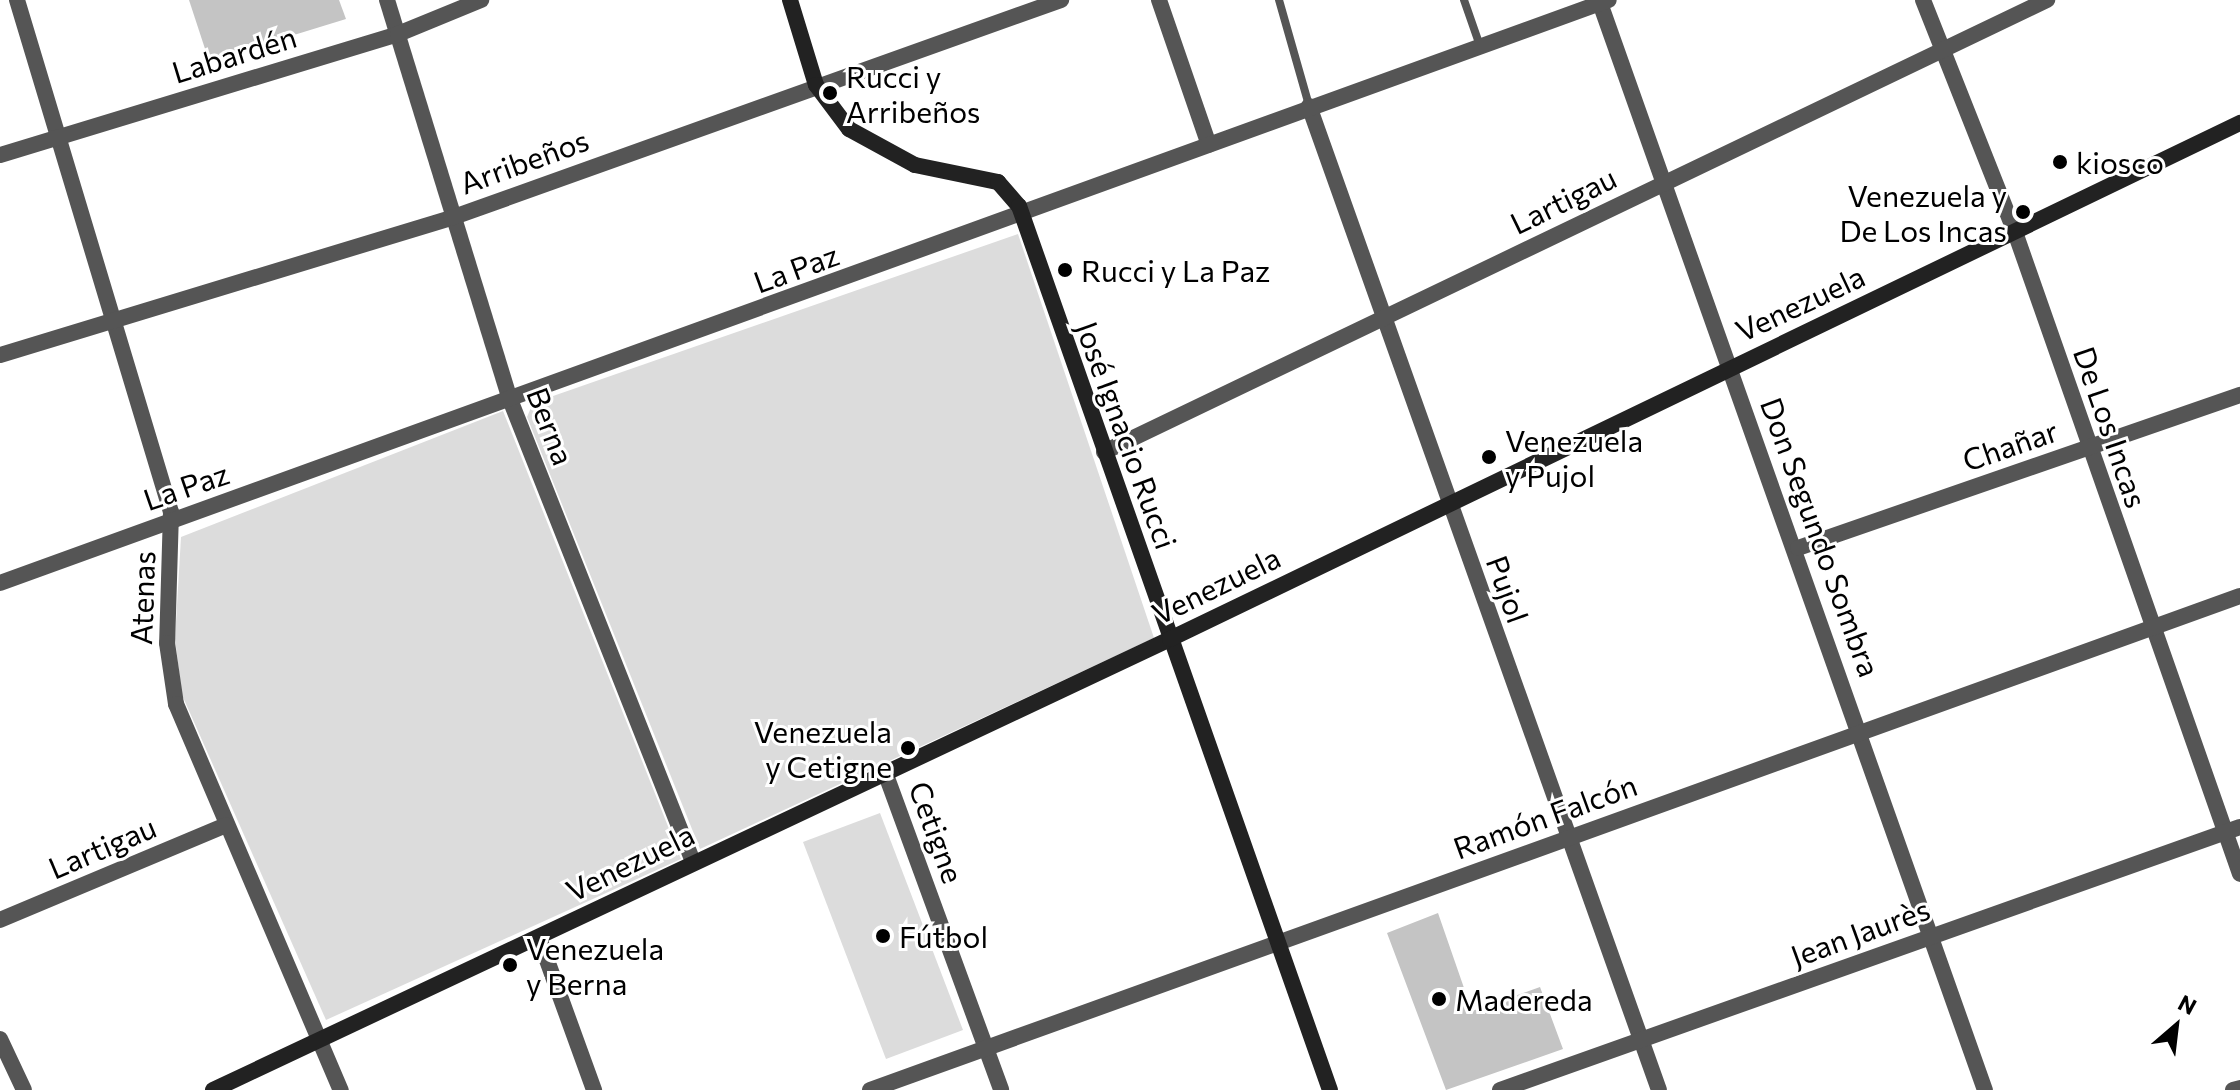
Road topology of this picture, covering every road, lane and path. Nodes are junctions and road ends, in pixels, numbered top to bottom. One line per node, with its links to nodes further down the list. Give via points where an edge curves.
1 (17, 0): 18 (street, Atenas)
2 (387, 0): 12 (street, Berna)
3 (481, 0): 12 (street, Labardén)
4 (790, 0): 15 (main road, José Ignacio Rucci)
5 (1061, 0): 15 (street, Arribeños)
6 (1159, 0): 19 (street)
7 (1279, 0): 16 (lane)
8 (1464, 0): 13 (lane)
9 (1923, 0): 14 (street, De Los Incas)
10 (2047, 0): 14 (street, Lartigau)
11 (1605, 2): 13 (street, La Paz); 21 (street, Don Segundo Sombra)
12 (398, 34): 18 (street, Labardén); 23 (street, Berna)
13 (1480, 46): 16 (street, La Paz)
14 (1942, 49): 21 (street, Lartigau); 24 (street, De Los Incas)
15 (816, 85): 22 (main road, José Ignacio Rucci, via 834,115 869,143 915,165 998,182); 23 (street, Arribeños)
16 (1309, 106): 19 (street, La Paz); 25 (street, Pujol)
17 (2240, 123): 24 (main road, Venezuela)
18 (59, 135): 20 (street, Labardén); 26 (street, Atenas)
19 (1209, 145): 22 (street, La Paz)
20 (0, 155)
21 (1662, 183): 25 (street, Lartigau); 28 (street, Don Segundo Sombra)
22 (1022, 214): 30 (street, La Paz); 32 (main road, José Ignacio Rucci)
23 (451, 218): 26 (street, Arribeños); 30 (street, Berna)
24 (2016, 235): 28 (main road, Venezuela); 31 (street, De Los Incas)
25 (1382, 318): 32 (street, Lartigau); 33 (street, Pujol)
26 (116, 320): 27 (street, Arribeños); 34 (street, Atenas)
27 (0, 355)
28 (1730, 366): 33 (main road, Venezuela); 35 (street, Don Segundo Sombra)
29 (2240, 395): 31 (street, Chañar)
30 (511, 402): 34 (street, La Paz); 45 (street, Berna)
31 (2087, 447): 35 (street, Chañar); 38 (street, De Los Incas)
32 (1104, 452): 39 (main road, José Ignacio Rucci)
33 (1446, 501): 39 (main road, Venezuela); 44 (street, Pujol)
34 (172, 521): 36 (street, La Paz); 42 (street, Atenas, via 169,677)
35 (1798, 548): 40 (street, Don Segundo Sombra)
36 (0, 583)
37 (2240, 596): 38 (street, Ramón Falcón)
38 (2152, 627): 40 (street, Ramón Falcón); 43 (street, De Los Incas)
39 (1170, 639): 41 (main road, Venezuela); 50 (main road, José Ignacio Rucci)
40 (1860, 733): 44 (street, Ramón Falcón); 48 (street, Don Segundo Sombra)
41 (886, 775): 45 (main road, Venezuela); 54 (street, Cetigne)
42 (226, 825): 47 (street, Lartigau); 51 (street, Atenas)
43 (2233, 830): 46 (street, De Los Incas); 48 (street, Jean Jaurès)
44 (1569, 838): 50 (street, Ramón Falcón); 53 (street, Pujol)
45 (693, 862): 49 (main road, Venezuela)
46 (2240, 874)
47 (0, 920)
48 (1928, 937): 53 (street, Jean Jaurès); 65 (street, Don Segundo Sombra)
49 (539, 938): 51 (main road, Venezuela); 59 (street)
50 (1275, 943): 54 (street, Ramón Falcón); 62 (main road, José Ignacio Rucci)
51 (322, 1038): 57 (main road, Venezuela); 58 (street, Atenas)
52 (0, 1039): 56 (street)
53 (1641, 1041): 63 (street, Jean Jaurès); 64 (street, Pujol)
54 (986, 1049): 60 (street, Ramón Falcón); 61 (street, Cetigne)
55 (2240, 1088): 66 (street)
56 (24, 1090)
57 (213, 1090)
58 (341, 1090)
59 (594, 1090)
60 (870, 1090)
61 (1001, 1090)
62 (1330, 1090)
63 (1500, 1090)
64 (1659, 1090)
65 (1985, 1090)
66 (2233, 1090)

